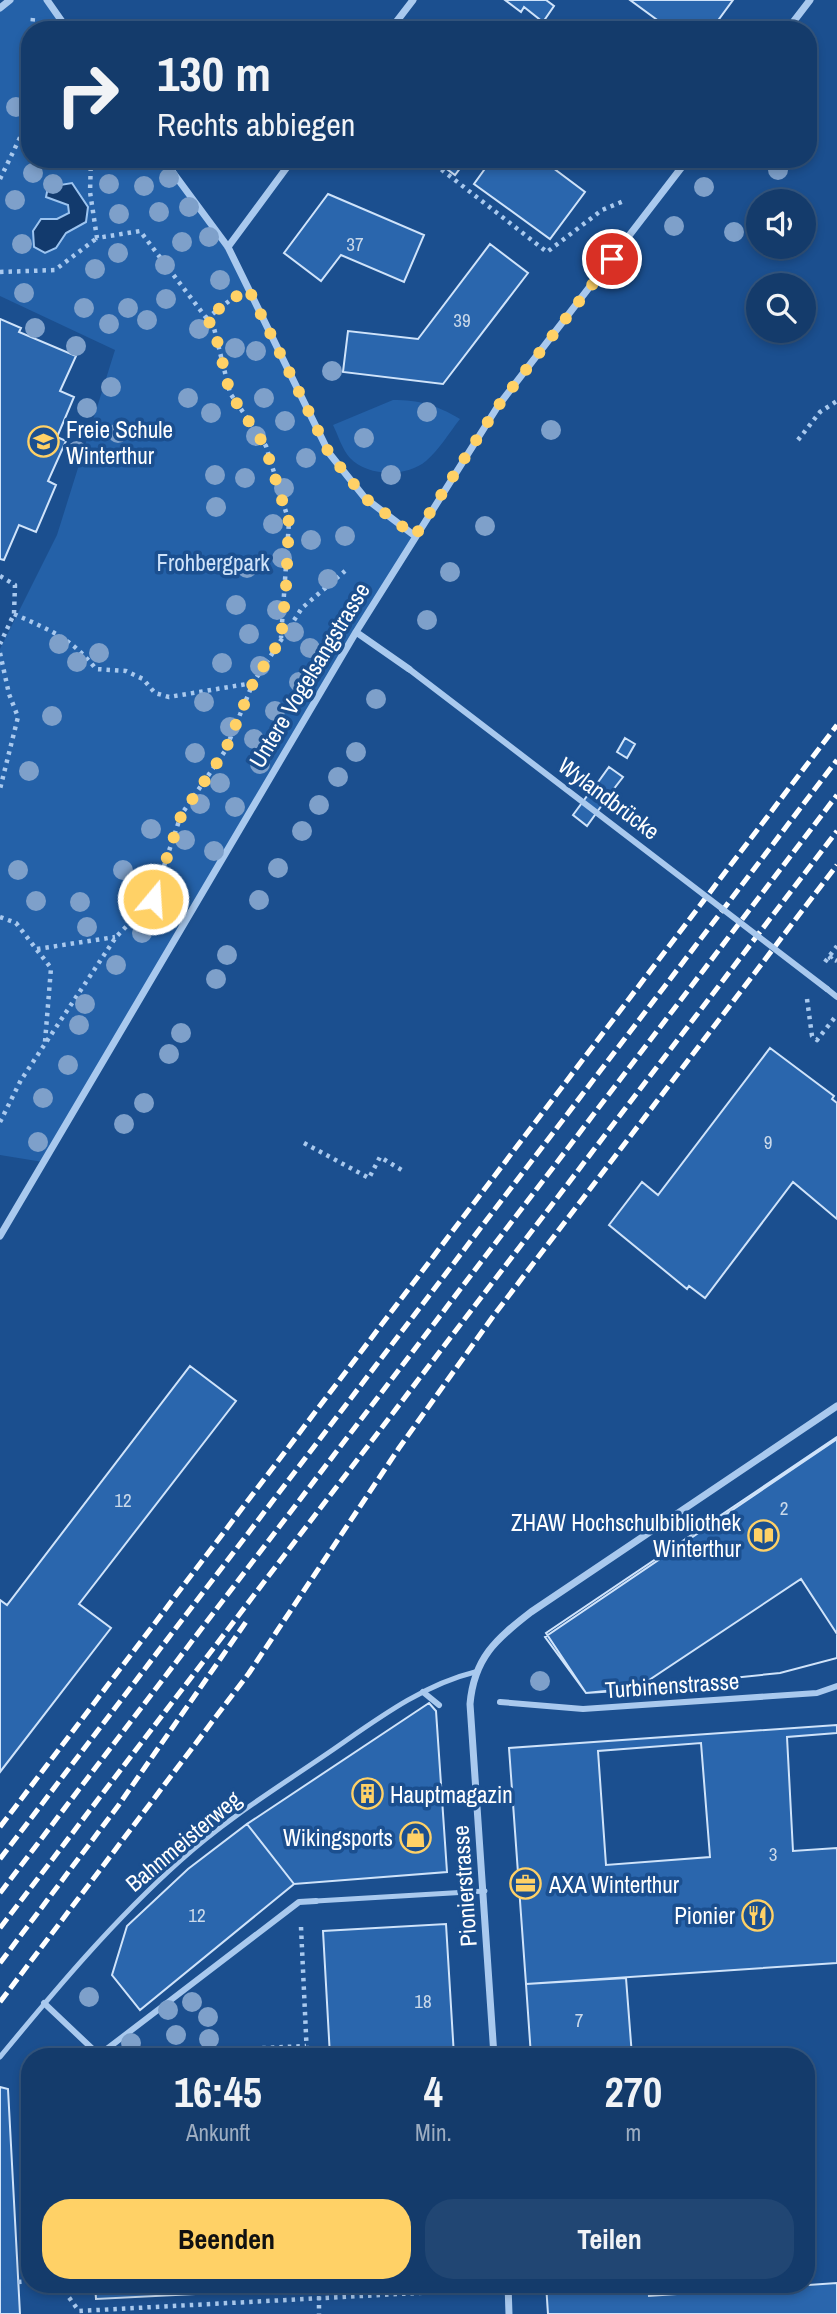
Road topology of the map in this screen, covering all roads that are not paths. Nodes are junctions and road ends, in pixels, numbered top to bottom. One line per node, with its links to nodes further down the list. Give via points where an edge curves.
1 (10, 0): 5 (street)
2 (47, 0): 6 (street)
3 (413, 0): 7 (street)
4 (810, 0): 8 (street)
5 (0, 8)
6 (62, 21)
7 (397, 21)
8 (794, 21)
9 (170, 168): 12 (street)
10 (286, 168): 12 (street)
11 (681, 168): 13 (street, Untere Vogelsangstrasse, via 498,406)
12 (228, 247): 13 (street, via 329,453 365,498)
13 (415, 536): 14 (street, Untere Vogelsangstrasse)
14 (356, 632): 15 (street, Wylandbrücke); 17 (street, Untere Vogelsangstrasse)
15 (409, 669): 16 (street, Wylandbrücke, bridge)
16 (837, 997)
17 (0, 1236)
18 (837, 1406): 19 (street, via 531,1612 488,1650)
19 (475, 1672): 21 (lane, Bahnmeisterweg, via 442,1680); 24 (street, Pionierstrasse, via 470,1704)
20 (837, 1686): 22 (street, Turbinenstrasse, via 817,1693 583,1709)
21 (423, 1692): 23 (street); 26 (lane, Bahnmeisterweg, via 234,1818 182,1859)
22 (504, 1702)
23 (439, 1705)
24 (485, 1891): 25 (lane); 29 (street, Pionierstrasse)
25 (316, 1901): 28 (street, via 299,1902)
26 (44, 2003): 27 (street); 30 (lane, Bahnmeisterweg)
27 (92, 2048)
28 (108, 2048)
29 (494, 2048)
30 (0, 2057)
31 (508, 2293): 32 (street)
32 (509, 2314)

